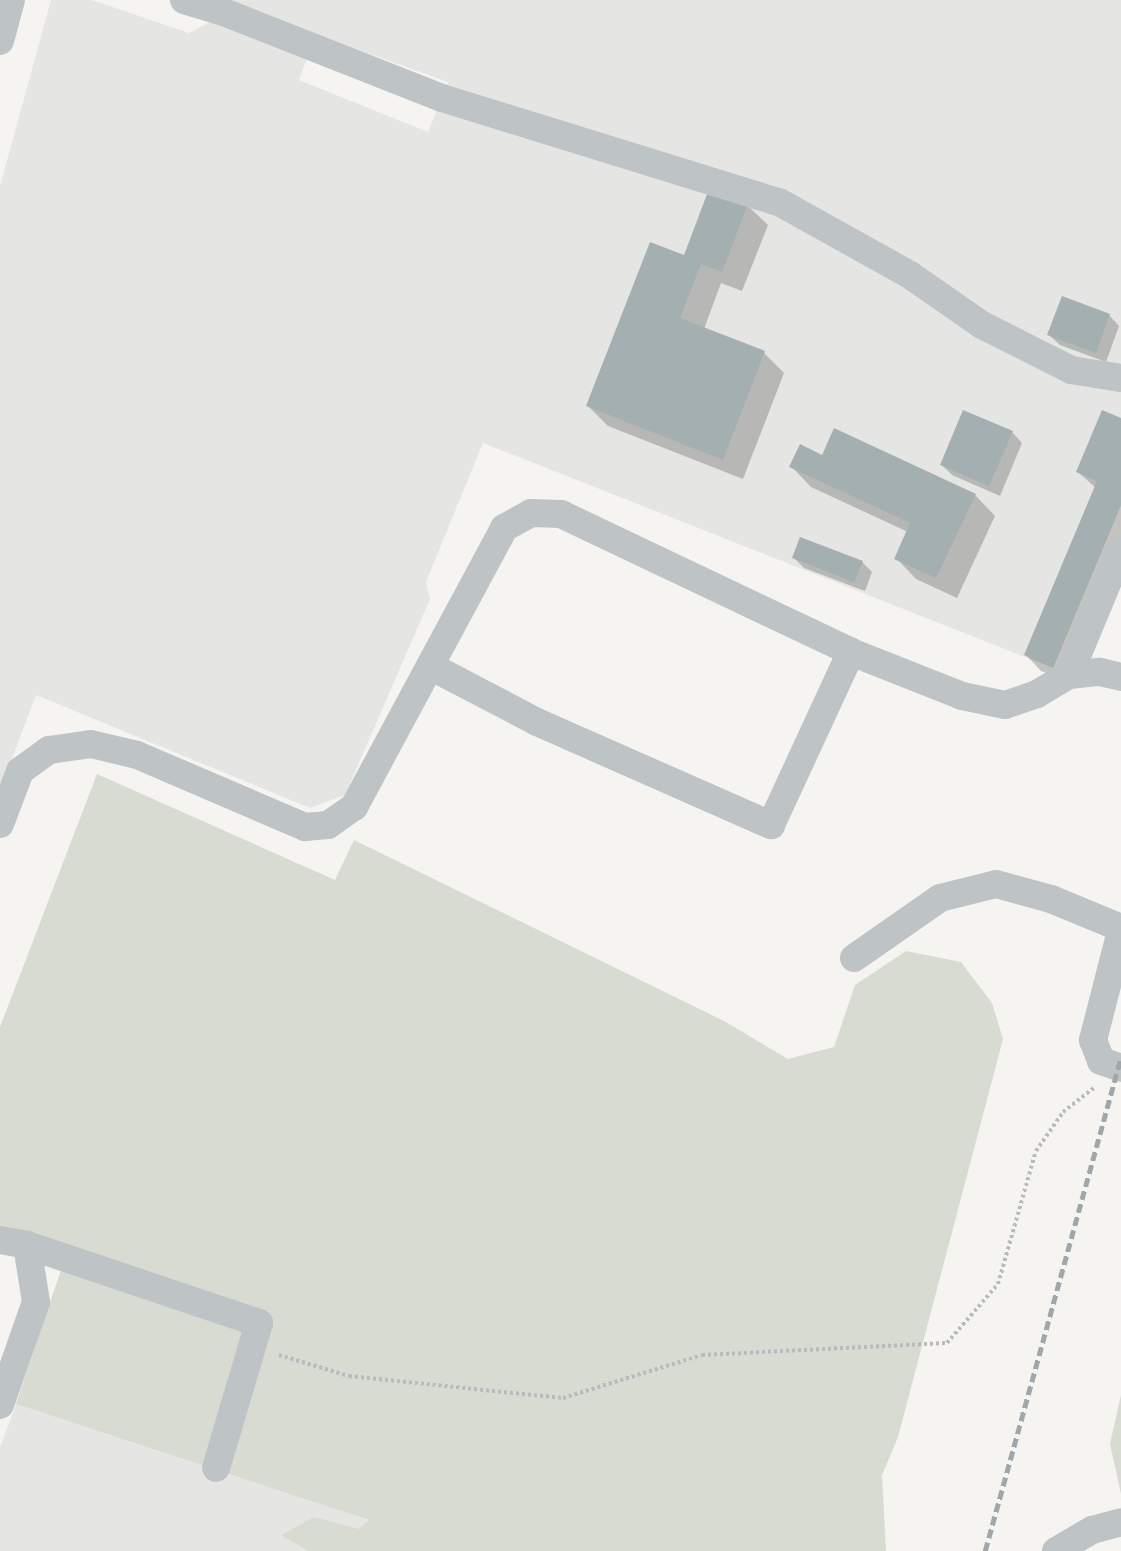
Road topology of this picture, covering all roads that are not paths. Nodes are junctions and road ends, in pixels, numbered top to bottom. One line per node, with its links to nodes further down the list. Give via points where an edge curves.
1 (11, 0): 3 (street)
2 (184, 0): 4 (street, via 442,98 779,202 910,276 982,325 1071,370)
3 (0, 41)
4 (1121, 378)
5 (1121, 550): 8 (street)
6 (851, 652): 7 (street, via 561,514 531,513 504,528); 7 (street, via 771,825 537,722); 8 (street, via 962,696 1005,705 1037,694)
7 (430, 666): 10 (street, via 354,807 328,825 304,827 137,754 91,744 49,750 20,771)
8 (1068, 675): 9 (street, via 1100,672)
9 (1121, 677)
10 (0, 824)
11 (1121, 929): 12 (street, via 1052,899 996,884 940,898); 13 (street, via 1094,1040 1101,1061)
12 (854, 958)
13 (1119, 1068)
14 (14, 1242): 15 (street, via 36,1302); 16 (street, via 259,1323)
15 (0, 1405)
16 (216, 1468)
17 (1121, 1522): 18 (street, via 1092,1530)
18 (1056, 1551)

